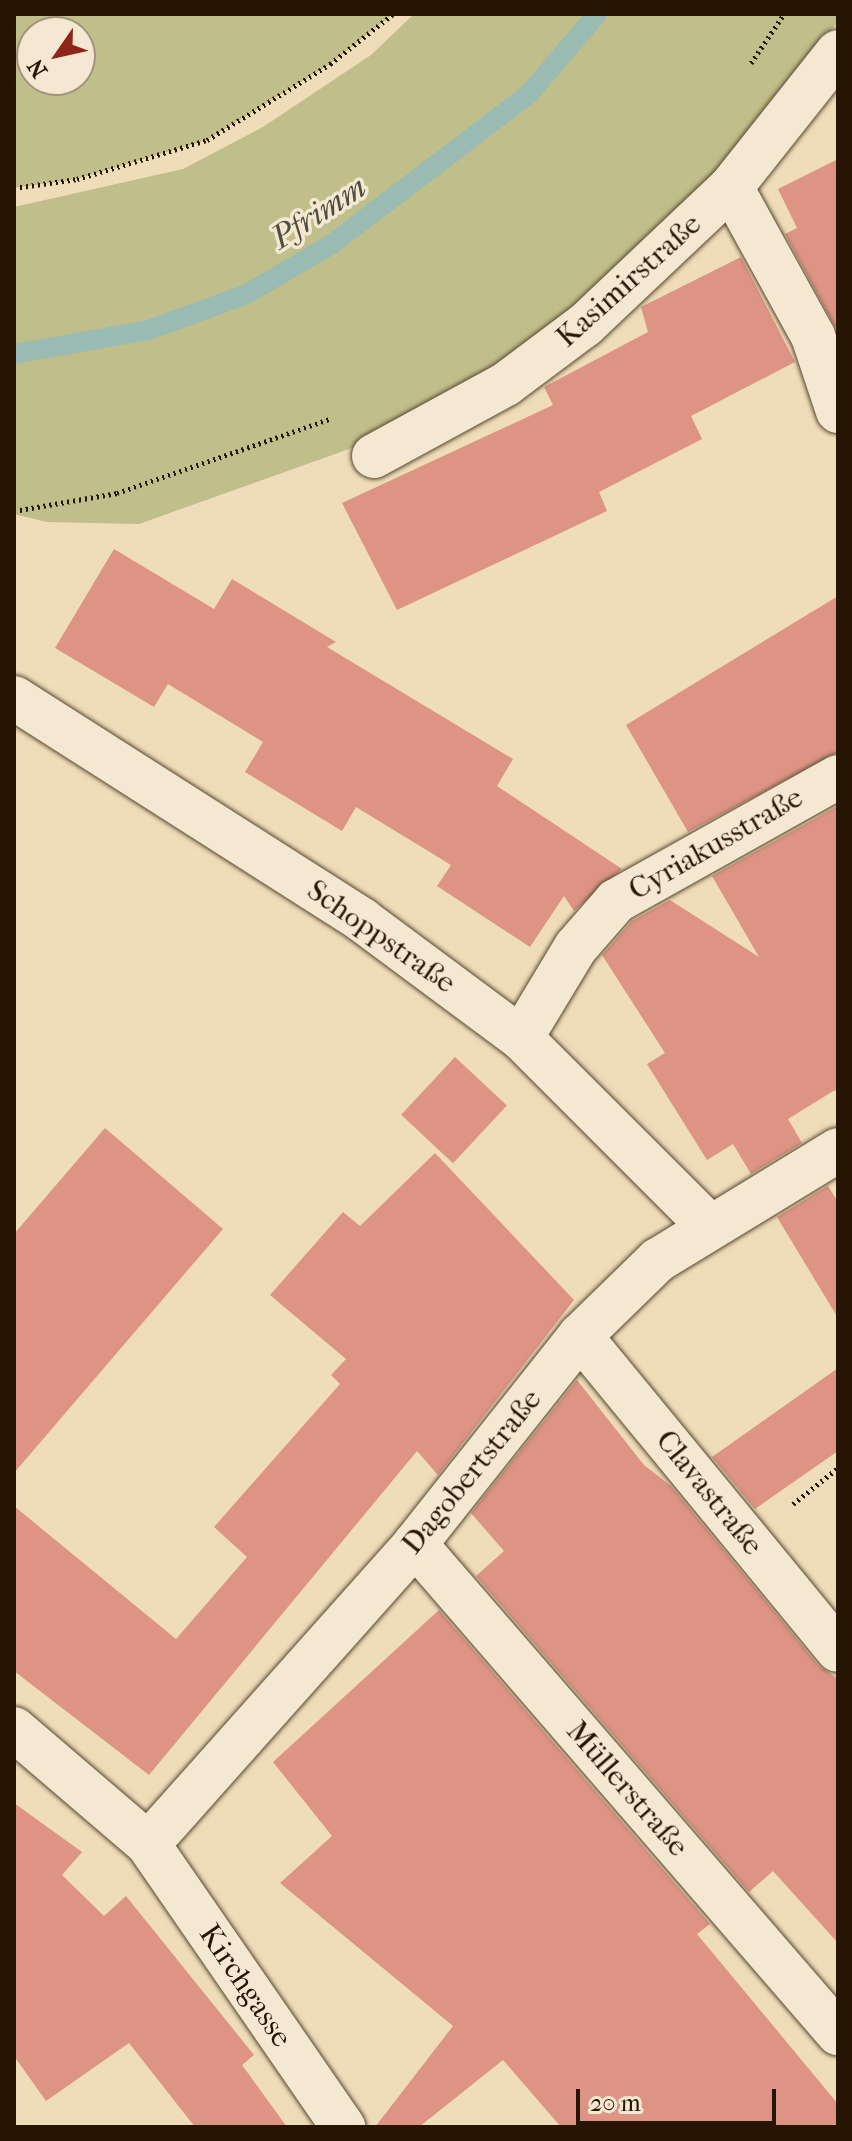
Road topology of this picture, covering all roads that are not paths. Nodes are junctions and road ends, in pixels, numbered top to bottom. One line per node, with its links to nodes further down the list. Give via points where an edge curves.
1 (838, 52): 2 (street, Kasimirstraße)
2 (731, 187): 3 (street, via 813,336); 4 (street, Kasimirstraße, via 585,325 506,384)
3 (838, 411)
4 (374, 456)
5 (14, 698): 7 (street, Schoppstraße, via 362,920)
6 (838, 777): 7 (street, Cyriakusstraße, via 616,901 576,947)
7 (521, 1038): 9 (street, Schoppstraße)
8 (838, 1150): 9 (street, Dagobertstraße)
9 (708, 1225): 10 (street, Dagobertstraße, via 658,1260)
10 (580, 1336): 11 (street, Dagobertstraße); 12 (street, Clavastraße)
11 (415, 1544): 14 (street, Dagobertstraße); 15 (street, Müllerstraße)
12 (838, 1650)
13 (14, 1729): 14 (street, Kirchgasse)
14 (148, 1844): 16 (street, Kirchgasse)
15 (838, 2033)
16 (343, 2127)

